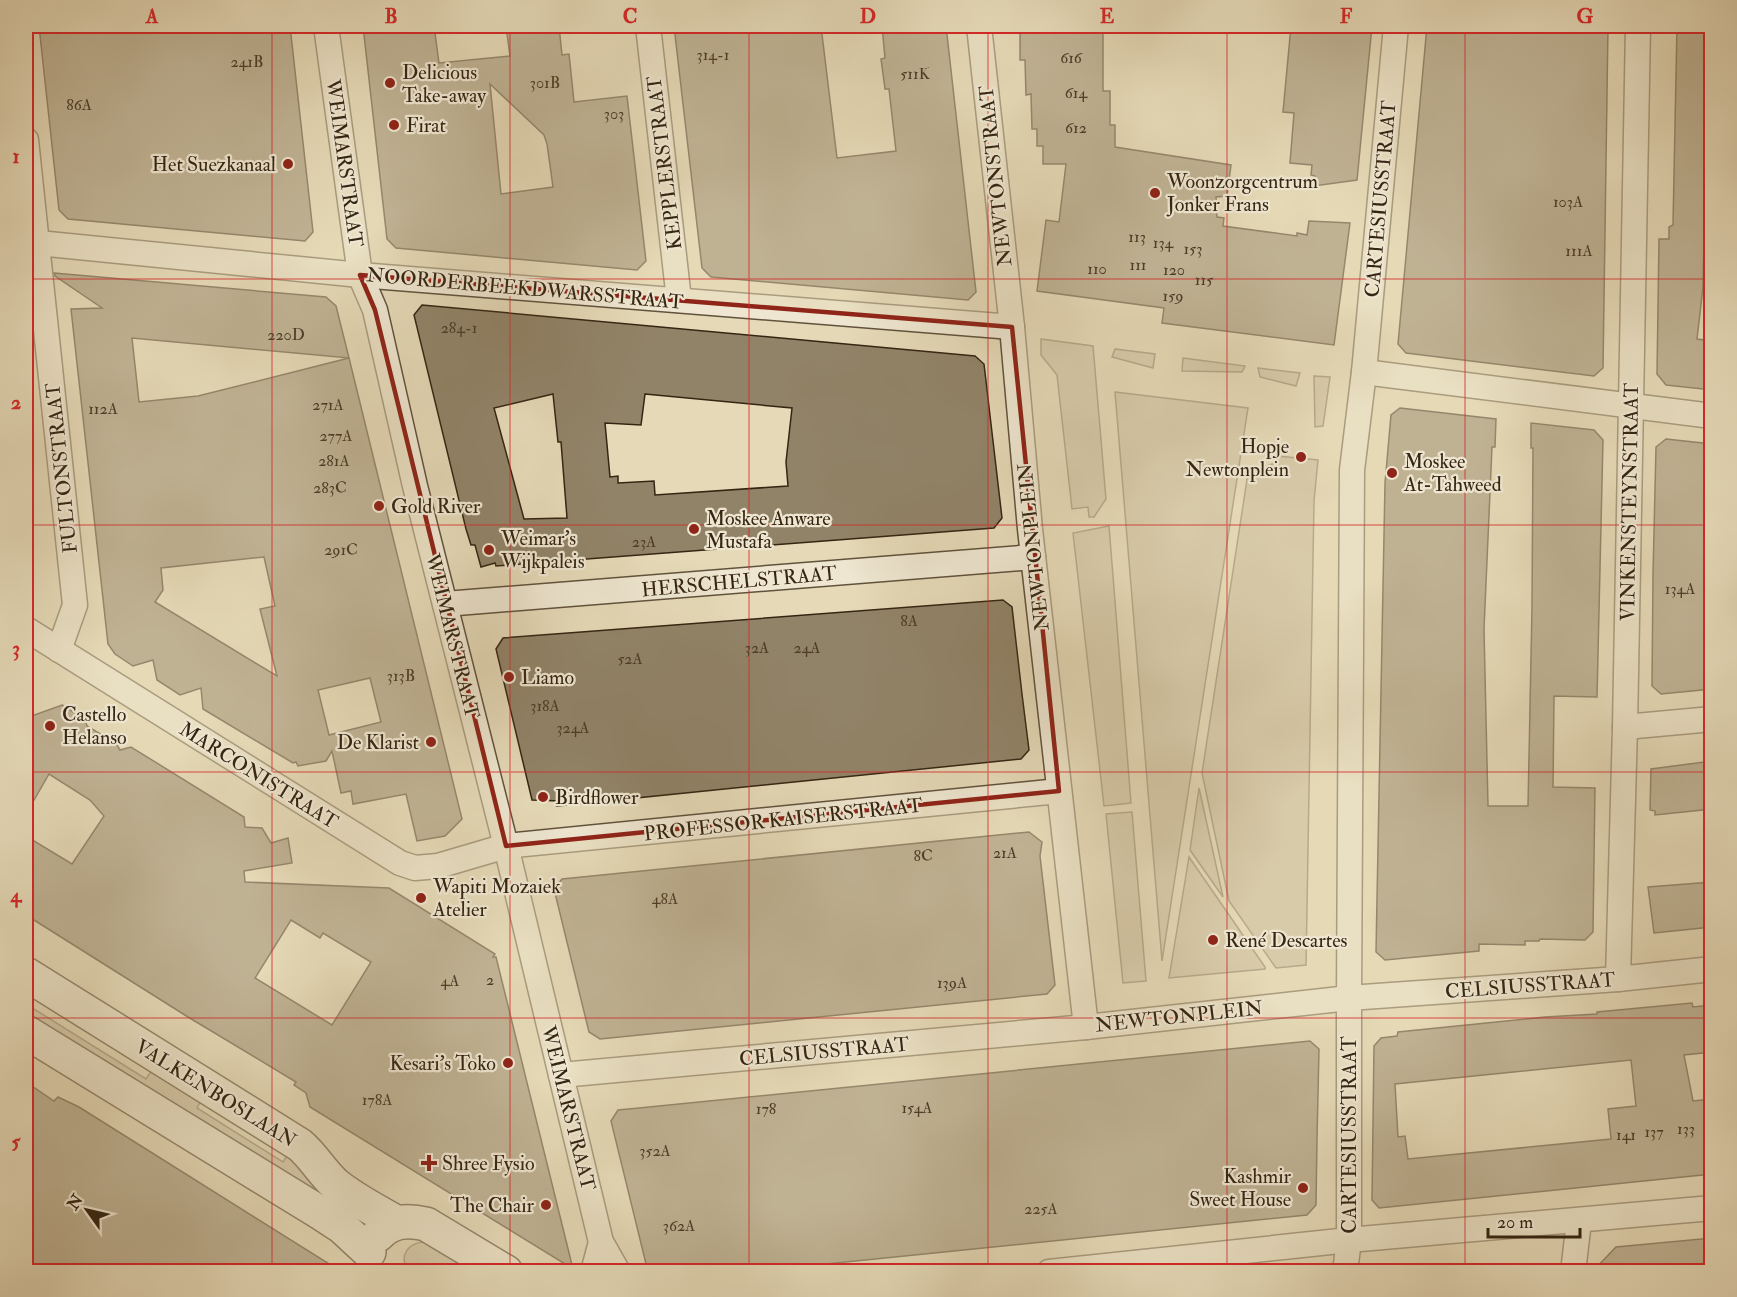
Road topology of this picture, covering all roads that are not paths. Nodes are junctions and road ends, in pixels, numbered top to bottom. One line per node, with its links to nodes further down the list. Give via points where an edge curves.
1 (326, 26): 8 (street, WEIMARSTRAAT)
2 (648, 26): 9 (street, KEPPLERSTRAAT)
3 (979, 26): 10 (street, NEWTONSTRAAT)
4 (1396, 26): 11 (street, CARTESIUSSTRAAT)
5 (1638, 26): 12 (street, VINKENSTEYNSTRAAT)
6 (26, 140): 7 (street, FULTONSTRAAT)
7 (38, 243): 8 (street, NOORDERBEEKDWARSSTRAAT); 17 (street, FULTONSTRAAT, via 75,605)
8 (360, 275): 9 (street, NOORDERBEEKDWARSSTRAAT); 15 (street, WEIMARSTRAAT, via 375,310)
9 (679, 300): 10 (street, NOORDERBEEKDWARSSTRAAT)
10 (1012, 327): 14 (street, NEWTONPLEIN)
11 (1364, 372): 12 (street); 25 (street, via 1352,470)
12 (1630, 407): 13 (street); 19 (street, VINKENSTEYNSTRAAT)
13 (1712, 416)
14 (1033, 558): 15 (street, HERSCHELSTRAAT); 20 (street, NEWTONPLEIN)
15 (446, 604): 21 (street, WEIMARSTRAAT)
16 (26, 629): 17 (street, MARCONISTRAAT)
17 (59, 650): 21 (street, MARCONISTRAAT, via 400,863 415,868 438,866)
18 (1712, 719): 19 (street)
19 (1625, 727): 24 (street, VINKENSTEYNSTRAAT)
20 (1059, 791): 21 (street, PROFESSOR KAISERSTRAAT); 26 (street, NEWTONPLEIN)
21 (506, 846): 28 (street, WEIMARSTRAAT)
22 (1712, 969): 24 (street, CELSIUSSTRAAT)
23 (26, 974): 31 (street, VALKENBOSLAAN, via 300,1145 333,1182)
24 (1618, 979): 25 (street, CELSIUSSTRAAT)
25 (1349, 998): 26 (street, NEWTONPLEIN); 32 (street, CARTESIUSSTRAAT)
26 (1086, 1027): 28 (street, CELSIUSSTRAAT)
27 (26, 1032): 34 (street, via 342,1227)
28 (561, 1075): 33 (street, WEIMARSTRAAT)
29 (1712, 1208): 30 (street)
30 (1579, 1221): 32 (street); 40 (street)
31 (396, 1222): 34 (street, via 375,1238); 35 (street, via 426,1224)
32 (1349, 1240): 38 (street); 39 (street, CARTESIUSSTRAAT)
33 (601, 1242): 36 (street); 37 (street, WEIMARSTRAAT)
34 (369, 1262)
35 (506, 1272)
36 (592, 1272)
37 (618, 1272)
38 (1048, 1272)
39 (1345, 1272)
40 (1573, 1272)

